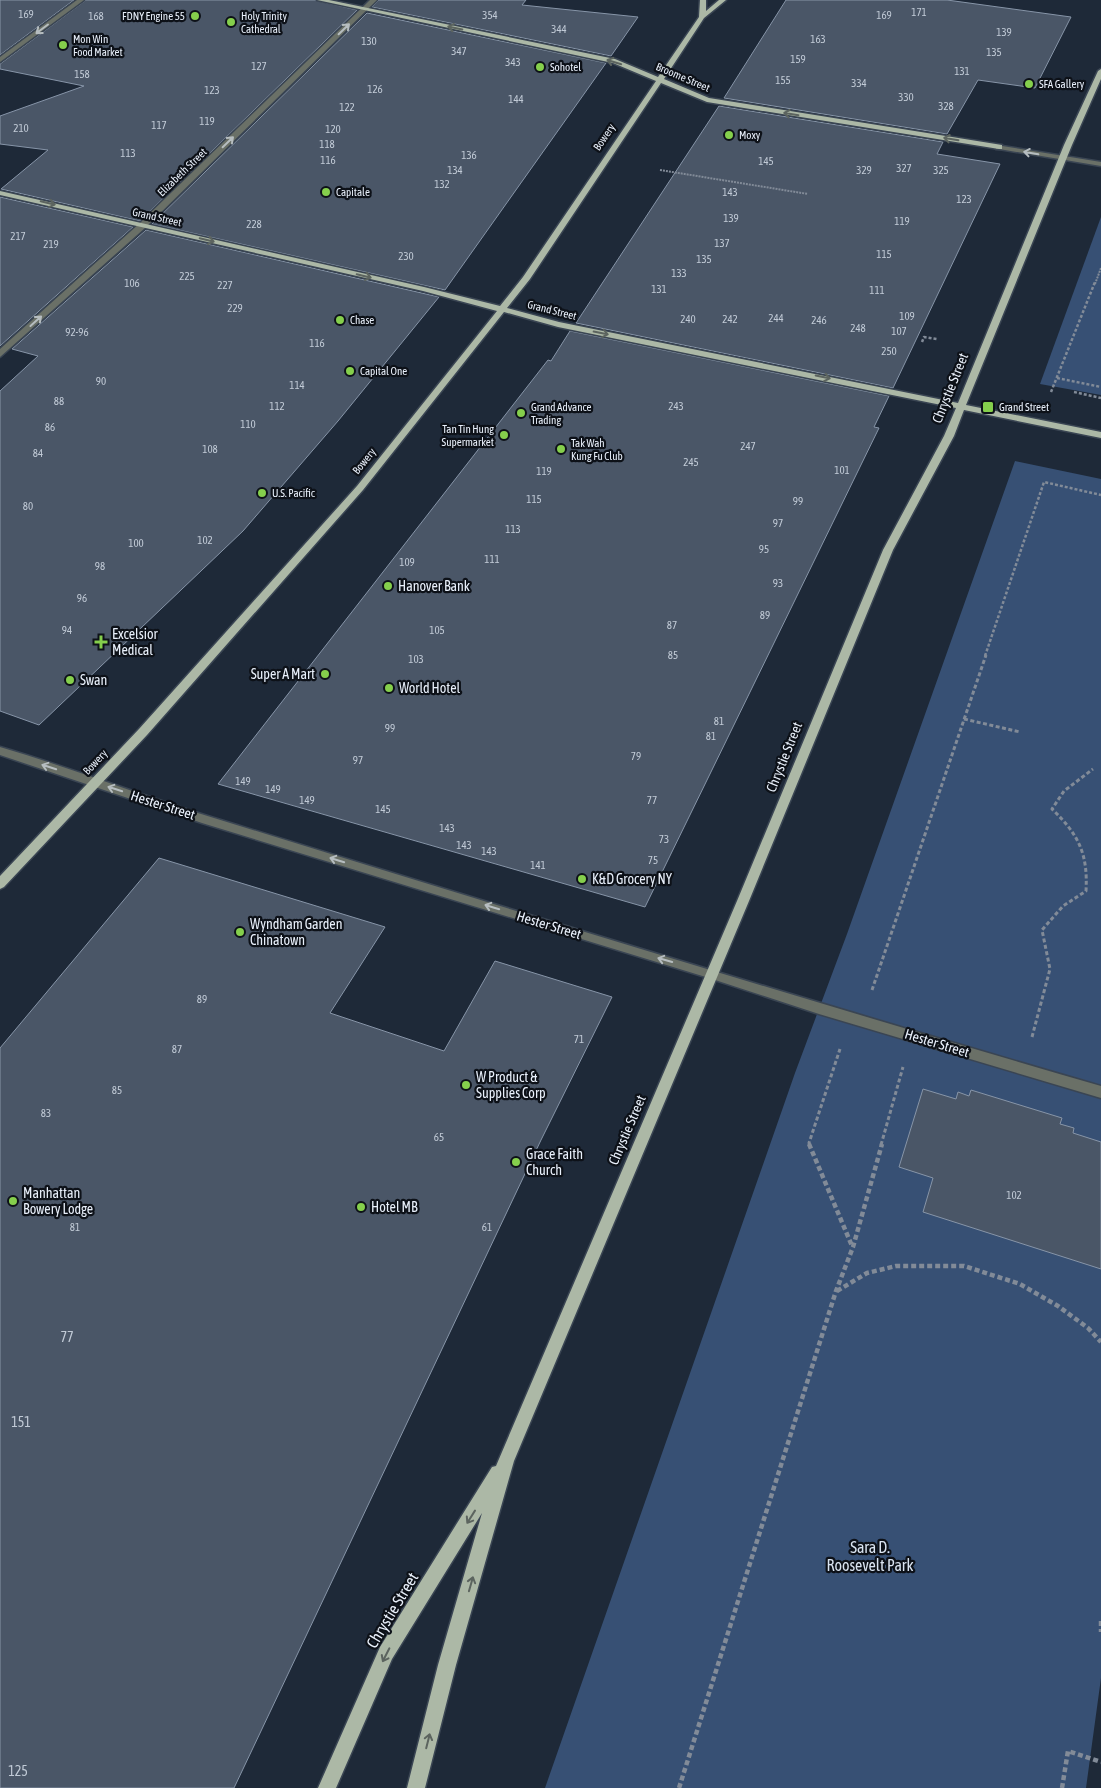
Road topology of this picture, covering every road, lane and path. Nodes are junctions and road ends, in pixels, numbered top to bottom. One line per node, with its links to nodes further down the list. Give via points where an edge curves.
1 (81, 0): 8 (street, one-way to 8)
2 (320, 0): 6 (main road, Broome Street)
3 (374, 0): 6 (street, Elizabeth Street)
4 (703, 0): 7 (main road)
5 (723, 0): 7 (main road, Bowery)
6 (365, 9): 10 (main road, Broome Street, one-way to 6, via 615,61); 17 (street, Elizabeth Street, one-way to 6)
7 (702, 17): 10 (main road, Bowery)
8 (0, 60)
9 (1101, 71): 12 (main road, Chrystie Street)
10 (659, 80): 11 (main road, Broome Street, one-way to 10, via 707,100); 19 (main road, Bowery, via 526,279)
11 (999, 147): 12 (street, Broome Street, one-way to 11)
12 (1064, 158): 13 (street, Broome Street); 28 (main road, Chrystie Street)
13 (1101, 164)
14 (660, 170): 16 (path)
15 (0, 193): 17 (main road, Grand Street, one-way to 17)
16 (808, 194)
17 (143, 225): 19 (main road, Grand Street, one-way to 19); 22 (street, Elizabeth Street, one-way to 17)
18 (1101, 268): 23 (path)
19 (502, 309): 28 (main road, Grand Street, one-way to 28, via 558,324); 35 (main road, Bowery, via 348,502)
20 (937, 339): 21 (path, via 924,337)
21 (922, 342)
22 (0, 354)
23 (1057, 378): 24 (path); 25 (path)
24 (1101, 387)
25 (1051, 392)
26 (1074, 392): 27 (path)
27 (1101, 398)
28 (961, 406): 29 (main road, Grand Street); 37 (main road, Chrystie Street, via 943,451 888,550)
29 (1101, 435)
30 (1101, 494): 31 (path, via 1044,482)
31 (964, 719): 32 (path); 38 (path, via 884,950)
32 (1020, 732)
33 (0, 751): 35 (street, Hester Street, one-way to 33)
34 (1093, 769): 40 (path, via 1068,786 1052,809 1065,820 1085,853 1088,872 1086,891 1064,906 1042,930 1050,969)
35 (95, 783): 36 (main road, Bowery); 37 (street, Hester Street, one-way to 35)
36 (0, 884)
37 (711, 974): 38 (street, Hester Street); 45 (main road, Chrystie Street)
38 (856, 1019): 39 (street, Hester Street); 42 (path, via 809,1143)
39 (912, 1035): 40 (street, Hester Street); 42 (path)
40 (1025, 1069): 41 (street, Hester Street)
41 (1101, 1092)
42 (853, 1247): 43 (path)
43 (836, 1291): 44 (path, via 867,1273 896,1266 964,1266 1028,1288 1088,1328); 51 (path)
44 (1101, 1342)
45 (506, 1461): 49 (main road, Chrystie Street, one-way to 49, via 386,1653); 50 (main road, Chrystie Street, one-way to 45, via 447,1665)
46 (1101, 1621): 47 (path)
47 (1101, 1632)
48 (1101, 1762): 52 (path, via 1068,1751)
49 (327, 1788)
50 (416, 1788)
51 (679, 1788)
52 (1062, 1788)

